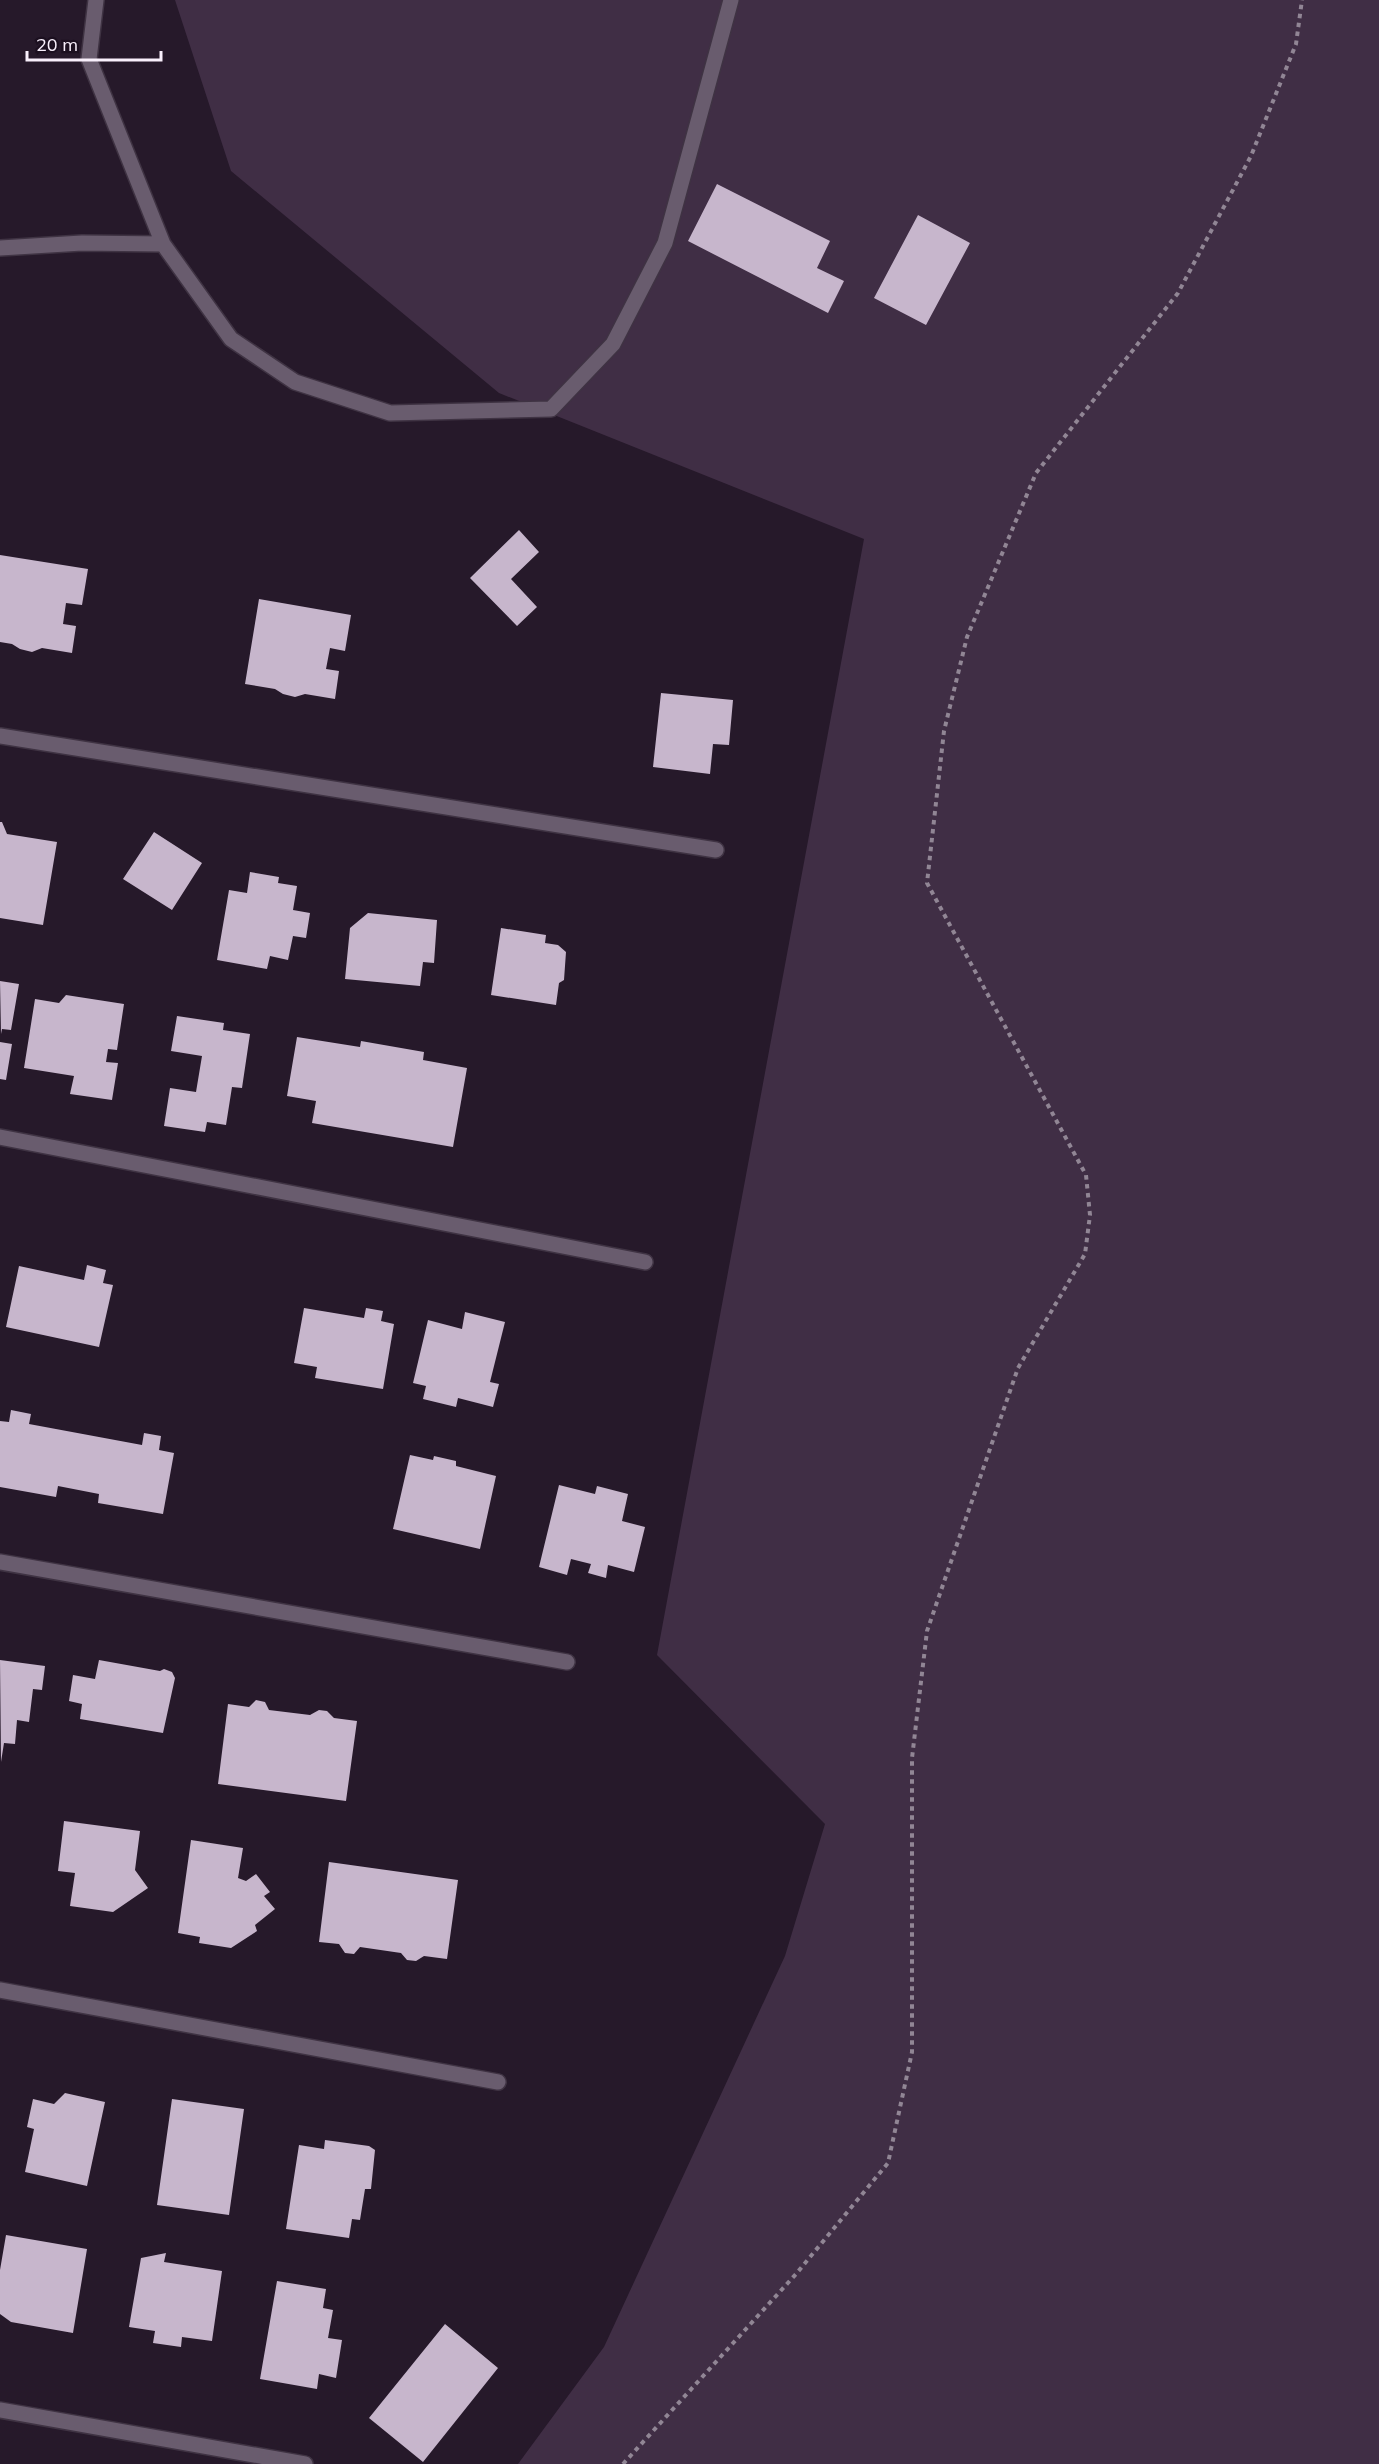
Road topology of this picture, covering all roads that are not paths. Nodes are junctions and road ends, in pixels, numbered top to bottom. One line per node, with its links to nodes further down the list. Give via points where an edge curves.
1 (96, 0): 3 (street, via 89,59)
2 (731, 0): 3 (street, via 665,243 613,344 551,409 390,413 295,382 231,339)
3 (163, 243): 4 (street)
4 (0, 248)
5 (0, 736): 6 (street)
6 (716, 850)
7 (0, 1137): 8 (street)
8 (645, 1262)
9 (0, 1562): 10 (street)
10 (567, 1662)
11 (0, 1990): 12 (street)
12 (498, 2082)
13 (0, 2410): 14 (street)
14 (305, 2464)

